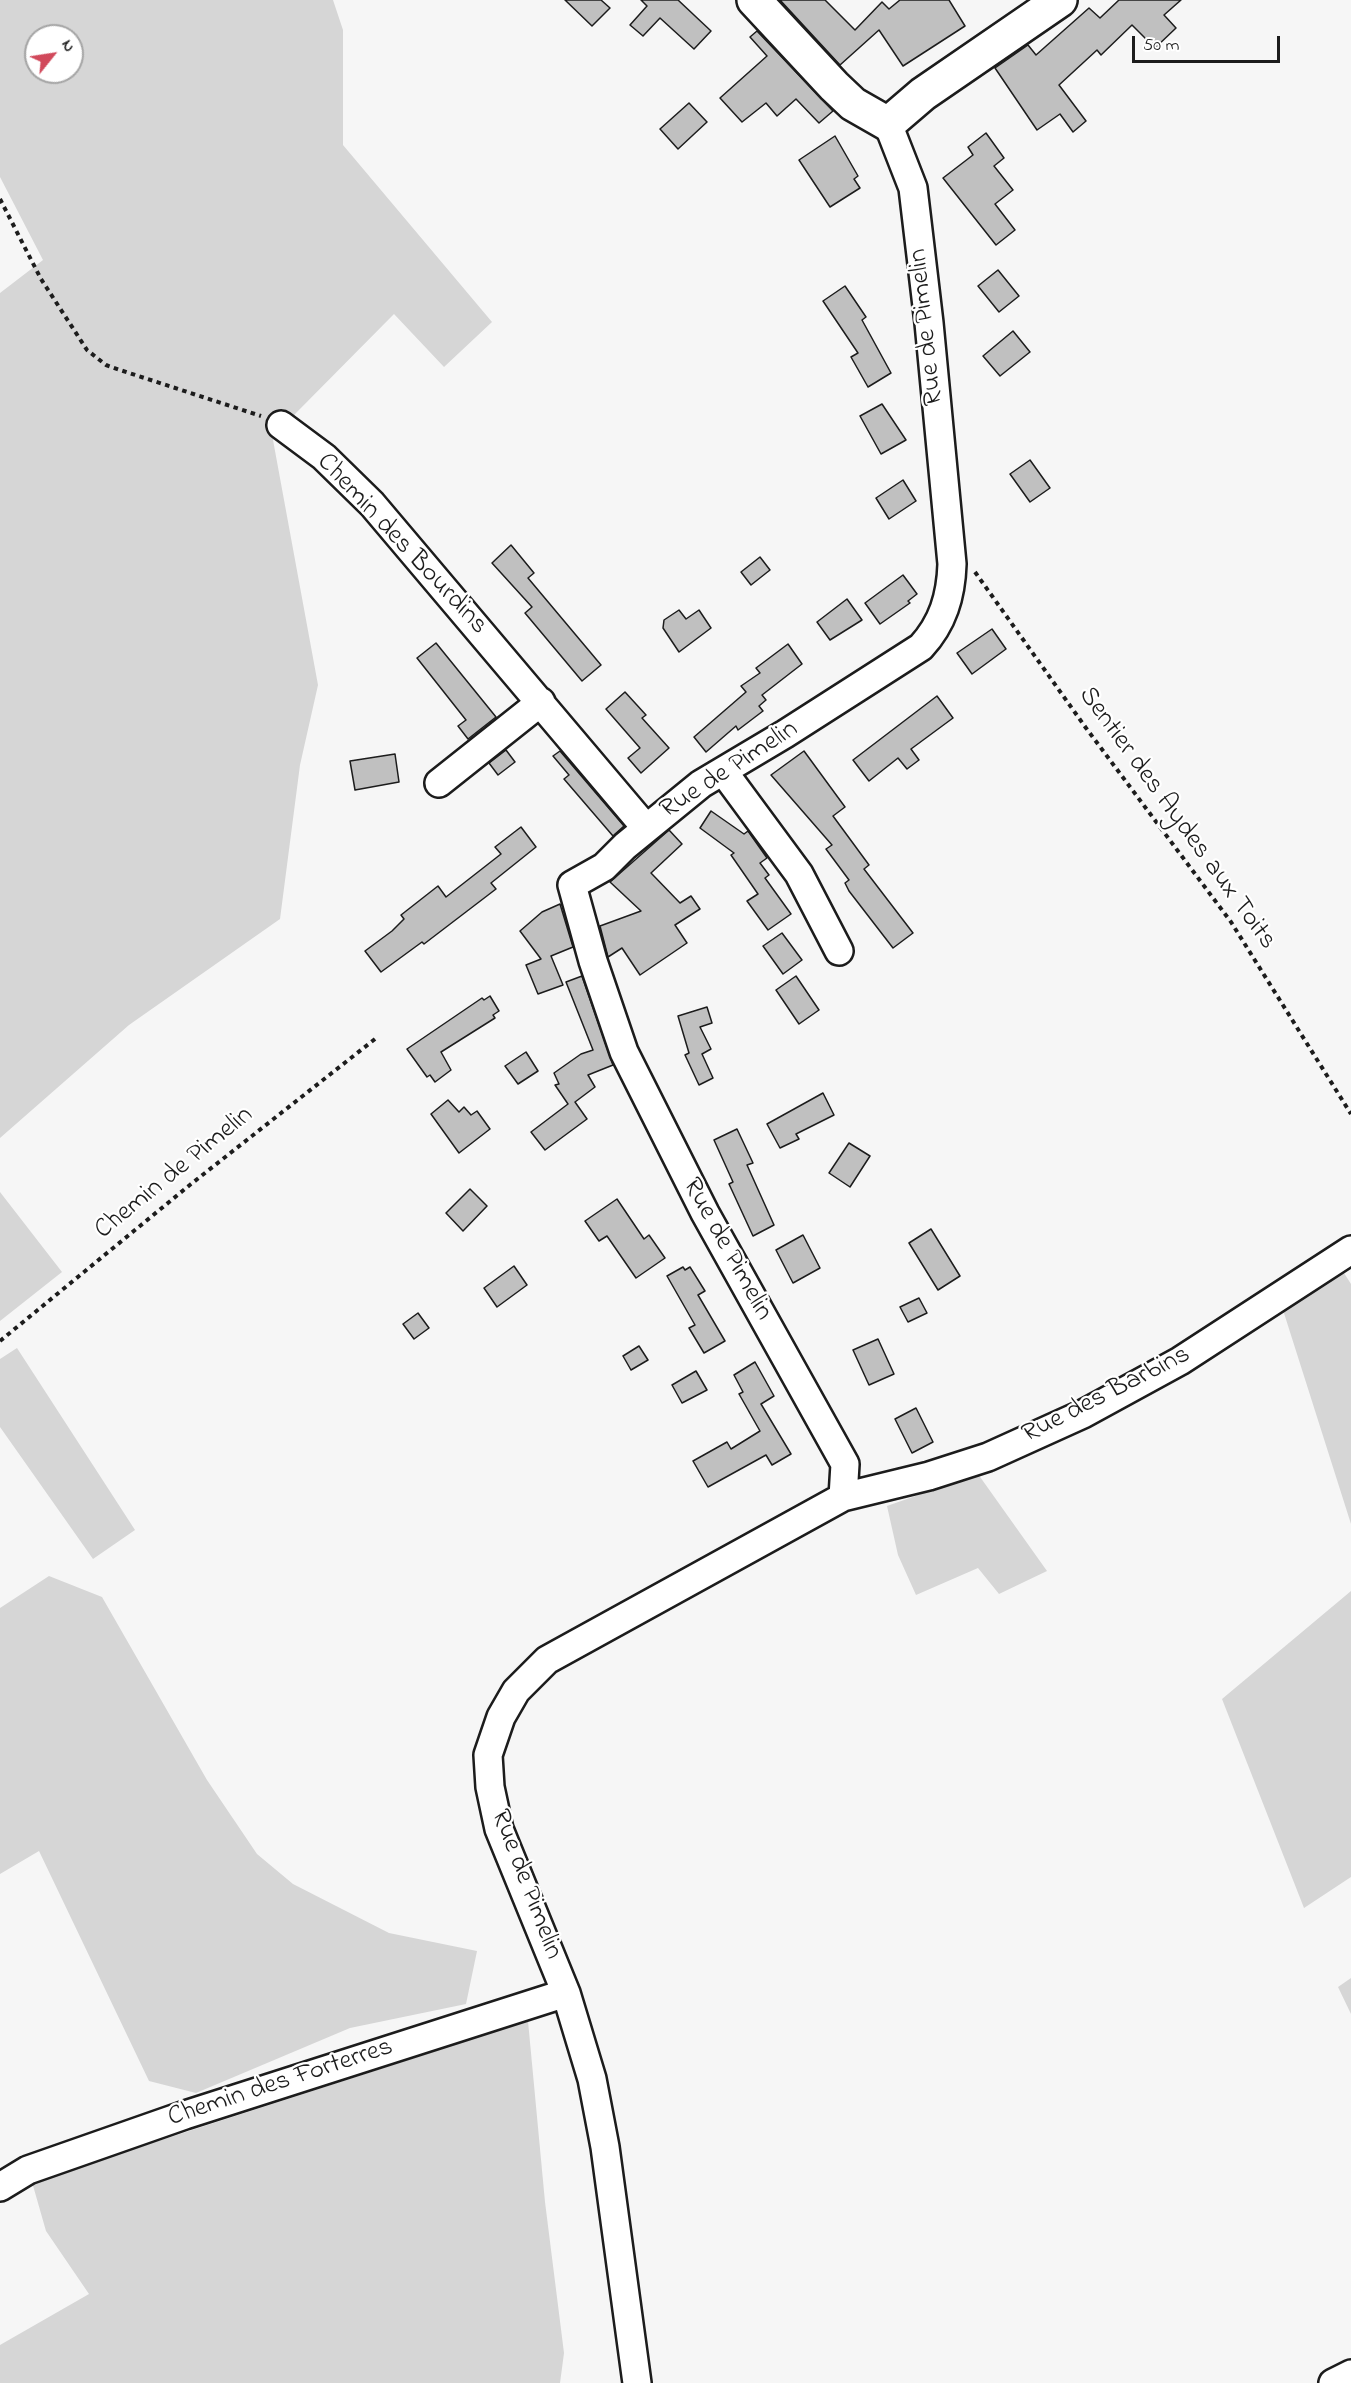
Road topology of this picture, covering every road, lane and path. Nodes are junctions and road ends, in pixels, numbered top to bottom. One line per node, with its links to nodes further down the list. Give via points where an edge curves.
1 (754, 0): 3 (main road, via 853,104)
2 (1060, 0): 3 (main road, via 923,94)
3 (888, 124): 6 (street, Rue de Pimelin, via 913,188)
4 (0, 199): 5 (path, via 42,279 87,350 106,365)
5 (281, 424): 7 (street, Chemin des Bourdins, via 324,457 367,499)
6 (952, 564): 8 (street, Rue de Pimelin, via 949,597 942,617 921,647); 13 (path, Sentier des Aydes aux Toits, via 974,570 1231,922)
7 (541, 702): 9 (street); 10 (street, Chemin des Bourdins)
8 (723, 771): 10 (street, Rue de Pimelin, via 680,799); 11 (street, via 799,874)
9 (439, 783)
10 (646, 828): 16 (street, Rue de Pimelin, via 604,867 572,885 593,961 624,1052 661,1130 845,1464)
11 (839, 951)
12 (375, 1039): 15 (path, Chemin de Pimelin)
13 (1351, 1114)
14 (1351, 1250): 16 (street, Rue des Barbins, via 1180,1361 1083,1414 988,1457)
15 (0, 1341)
16 (854, 1494): 17 (street, Rue de Pimelin, via 547,1660 516,1690 501,1717 488,1755 489,1787 499,1829)
17 (566, 1993): 18 (street, Chemin des Forterres, via 185,2115 28,2170); 20 (street, Rue de Pimelin, via 592,2079 606,2147)
18 (0, 2187)
19 (1351, 2374): 21 (street)
20 (637, 2383)
21 (1334, 2383)

